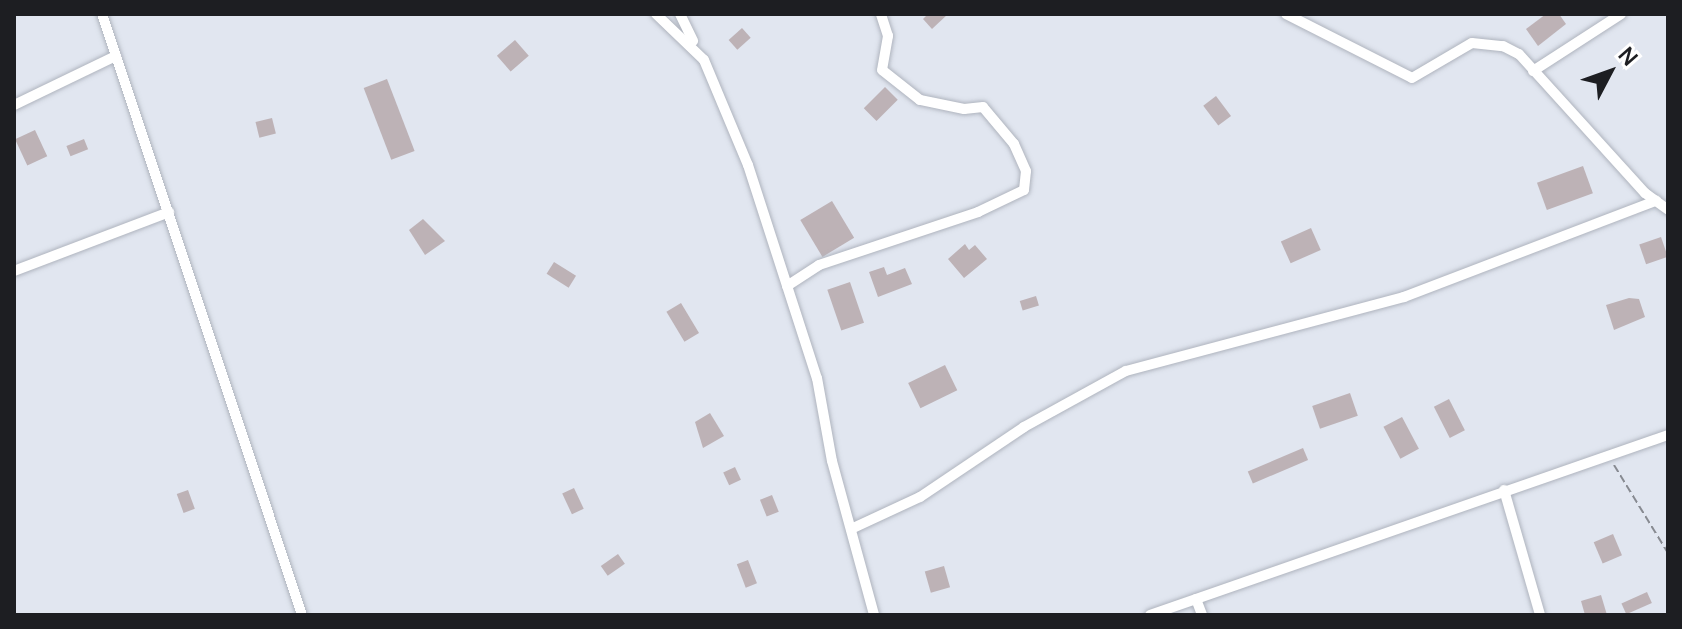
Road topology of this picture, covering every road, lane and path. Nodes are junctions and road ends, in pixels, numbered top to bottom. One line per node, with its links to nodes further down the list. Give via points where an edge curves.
1 (102, 14): 8 (street)
2 (656, 14): 7 (street)
3 (680, 14): 7 (street)
4 (881, 14): 15 (street, via 888,36 882,70 920,100 964,109 983,107 1014,144 1026,171 1024,190 978,212 819,265)
5 (1286, 14): 9 (street, via 1403,76 1419,75 1483,40 1519,54)
6 (1621, 14): 9 (street)
7 (697, 51): 15 (street, via 748,165)
8 (116, 56): 10 (street); 13 (street)
9 (1533, 71): 11 (street)
10 (14, 105)
11 (1656, 201): 12 (street); 19 (street, via 1404,297 1126,371 1024,427 910,503)
12 (1668, 210)
13 (169, 212): 14 (street); 22 (street)
14 (14, 271)
15 (787, 286): 19 (street, via 817,378)
16 (1668, 435): 17 (street)
17 (1609, 456): 18 (street); 20 (path)
18 (1504, 490): 21 (street); 26 (street)
19 (851, 529): 23 (street)
20 (1668, 553)
21 (1196, 599): 24 (street); 25 (street)
22 (302, 615)
23 (874, 615)
24 (1150, 615)
25 (1202, 615)
26 (1540, 615)

